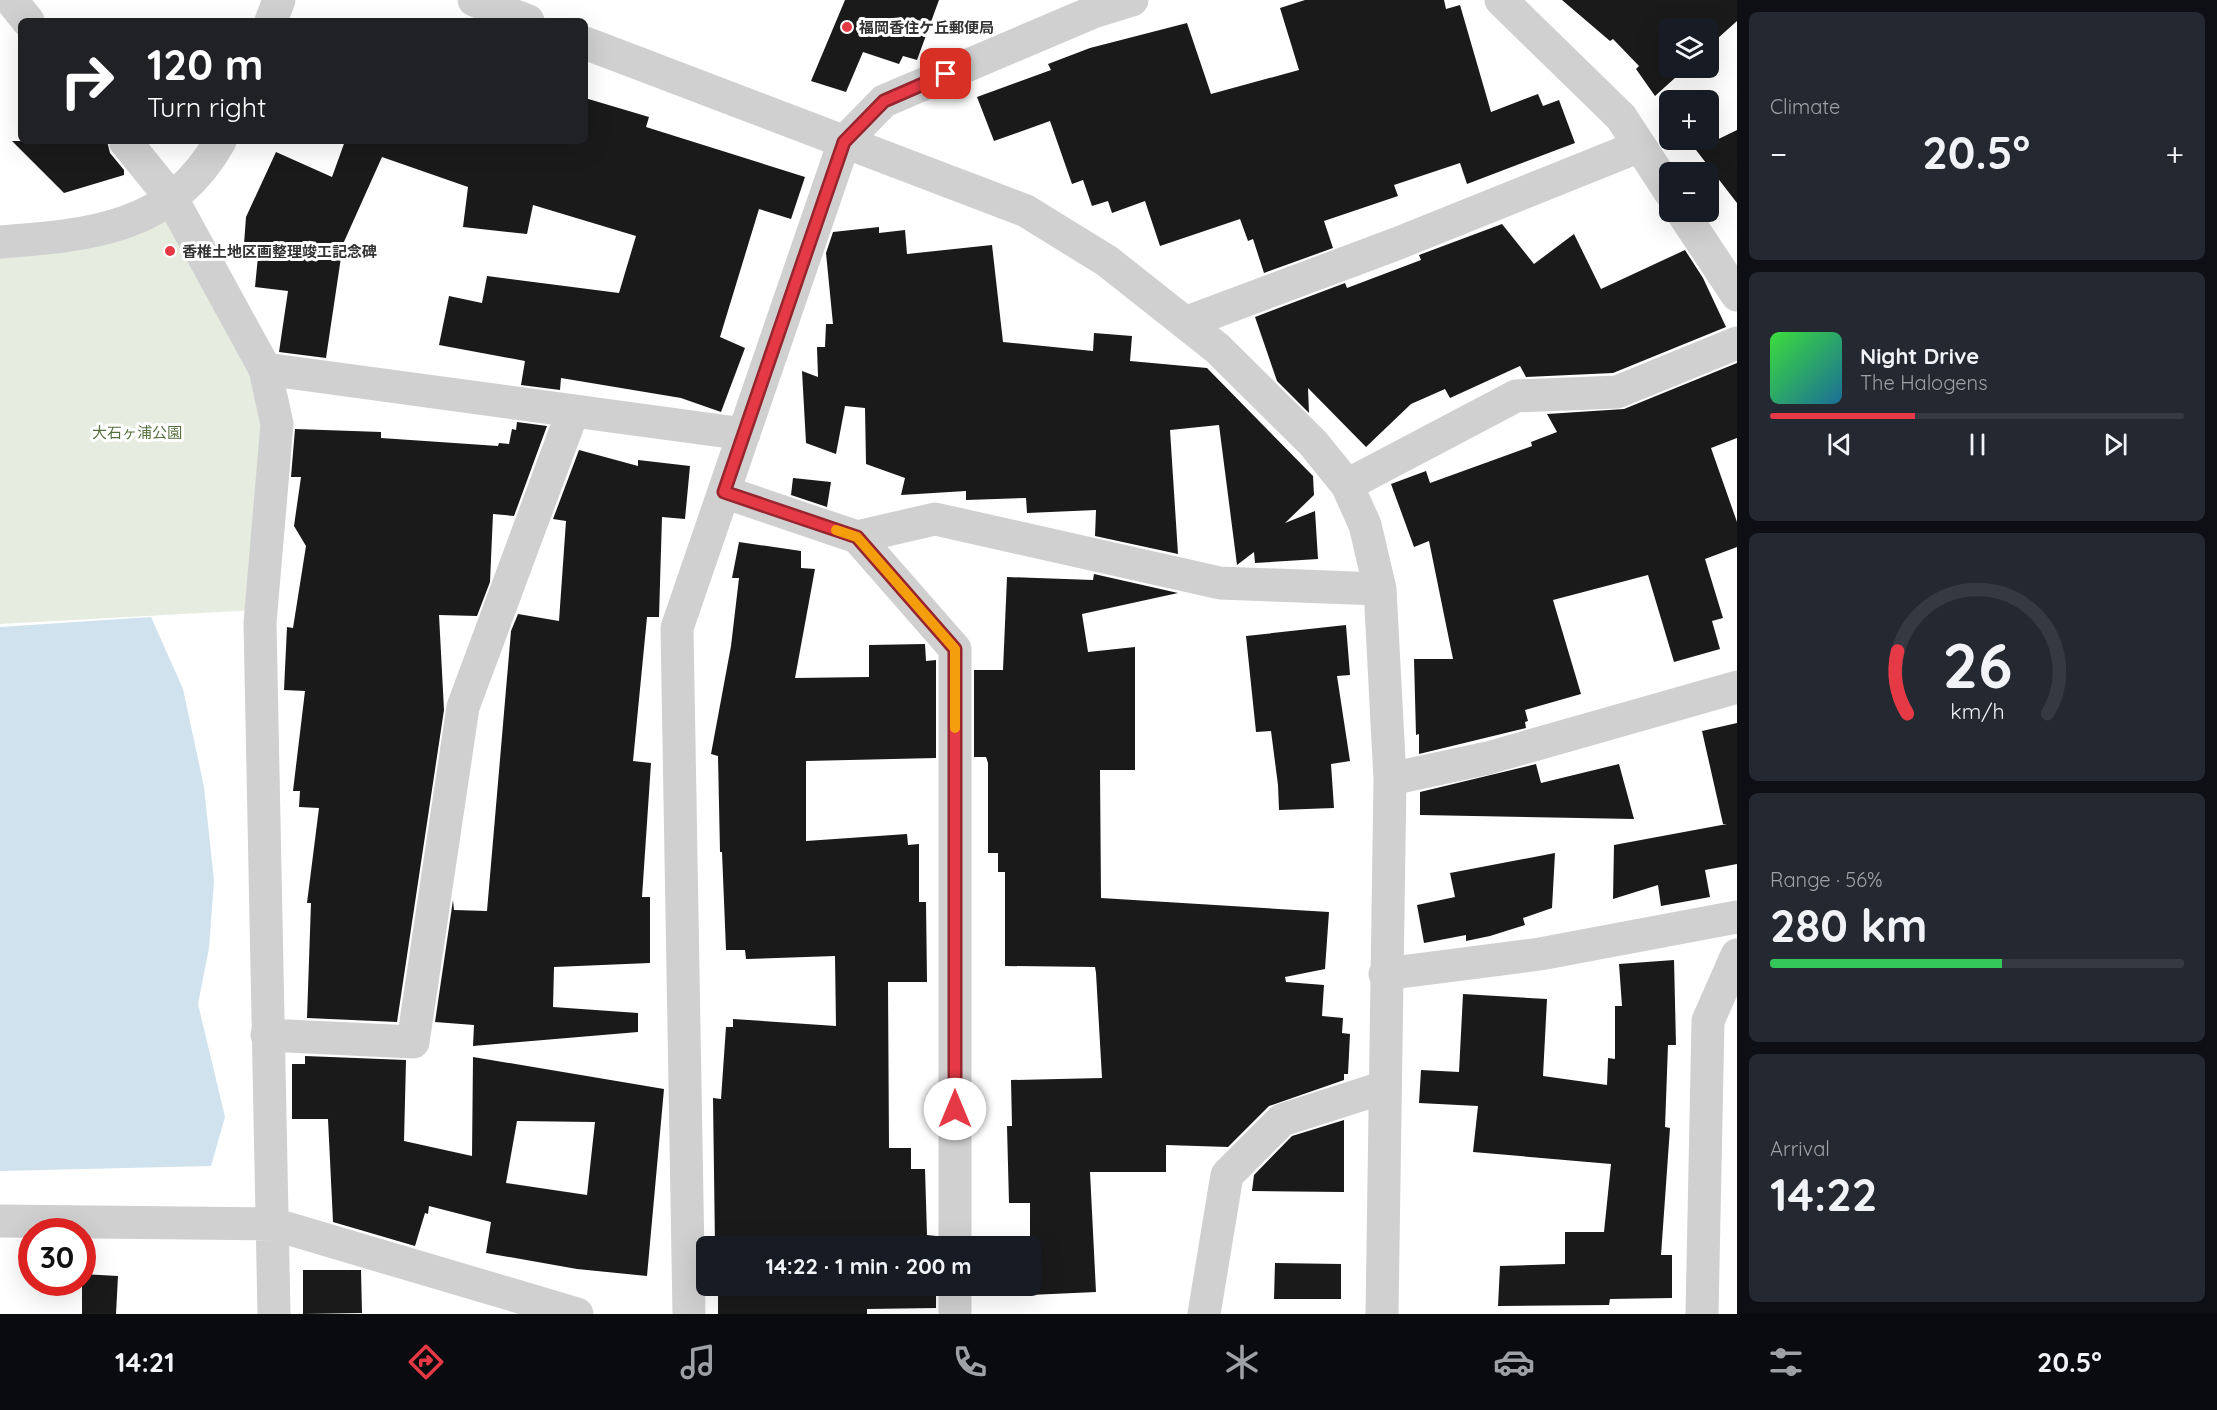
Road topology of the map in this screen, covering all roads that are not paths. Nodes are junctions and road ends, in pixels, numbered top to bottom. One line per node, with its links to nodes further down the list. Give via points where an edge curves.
1 (10, 0): 6 (street)
2 (279, 0): 7 (street)
3 (474, 0): 8 (street)
4 (1132, 0): 10 (street, via 1093,12 884,101)
5 (1501, 0): 13 (street, via 1621,117)
6 (25, 18)
7 (272, 18)
8 (520, 18)
9 (588, 44): 10 (street)
10 (844, 142): 19 (street, via 1026,211 1107,261); 23 (street)
11 (127, 144): 15 (street)
12 (218, 144): 15 (street, via 207,165)
13 (1640, 146): 14 (street); 19 (street)
14 (1659, 175)
15 (171, 198): 17 (street, via 125,223 78,236); 21 (street)
16 (1689, 222): 18 (street)
17 (0, 242)
18 (1737, 295)
19 (1185, 323): 24 (street, via 1217,348 1313,442)
20 (1737, 343): 24 (street, via 1617,392 1516,396)
21 (265, 369): 22 (street); 33 (street, via 277,424 260,623)
22 (573, 411): 23 (street); 33 (street, via 463,707 413,1042)
23 (744, 434): 25 (street)
24 (1347, 485): 27 (street, via 1365,525)
25 (724, 492): 26 (street); 41 (street, via 677,628)
26 (857, 537): 27 (street, via 935,519 1220,583); 37 (street, via 955,649)
27 (1380, 589): 29 (street)
28 (1737, 687): 29 (street, via 1488,758)
29 (1390, 778): 32 (street)
30 (1737, 917): 32 (street, via 1540,954)
31 (1737, 955): 45 (street, via 1708,1022)
32 (1385, 974): 34 (street)
33 (267, 1035): 36 (street)
34 (1385, 1087): 43 (street, via 1282,1120 1227,1175); 44 (street)
35 (0, 1221): 36 (street)
36 (273, 1224): 39 (street); 40 (street)
37 (955, 1236)
38 (955, 1296): 42 (street)
39 (274, 1314)
40 (577, 1314)
41 (689, 1314)
42 (955, 1314)
43 (1204, 1314)
44 (1383, 1314)
45 (1702, 1314)

